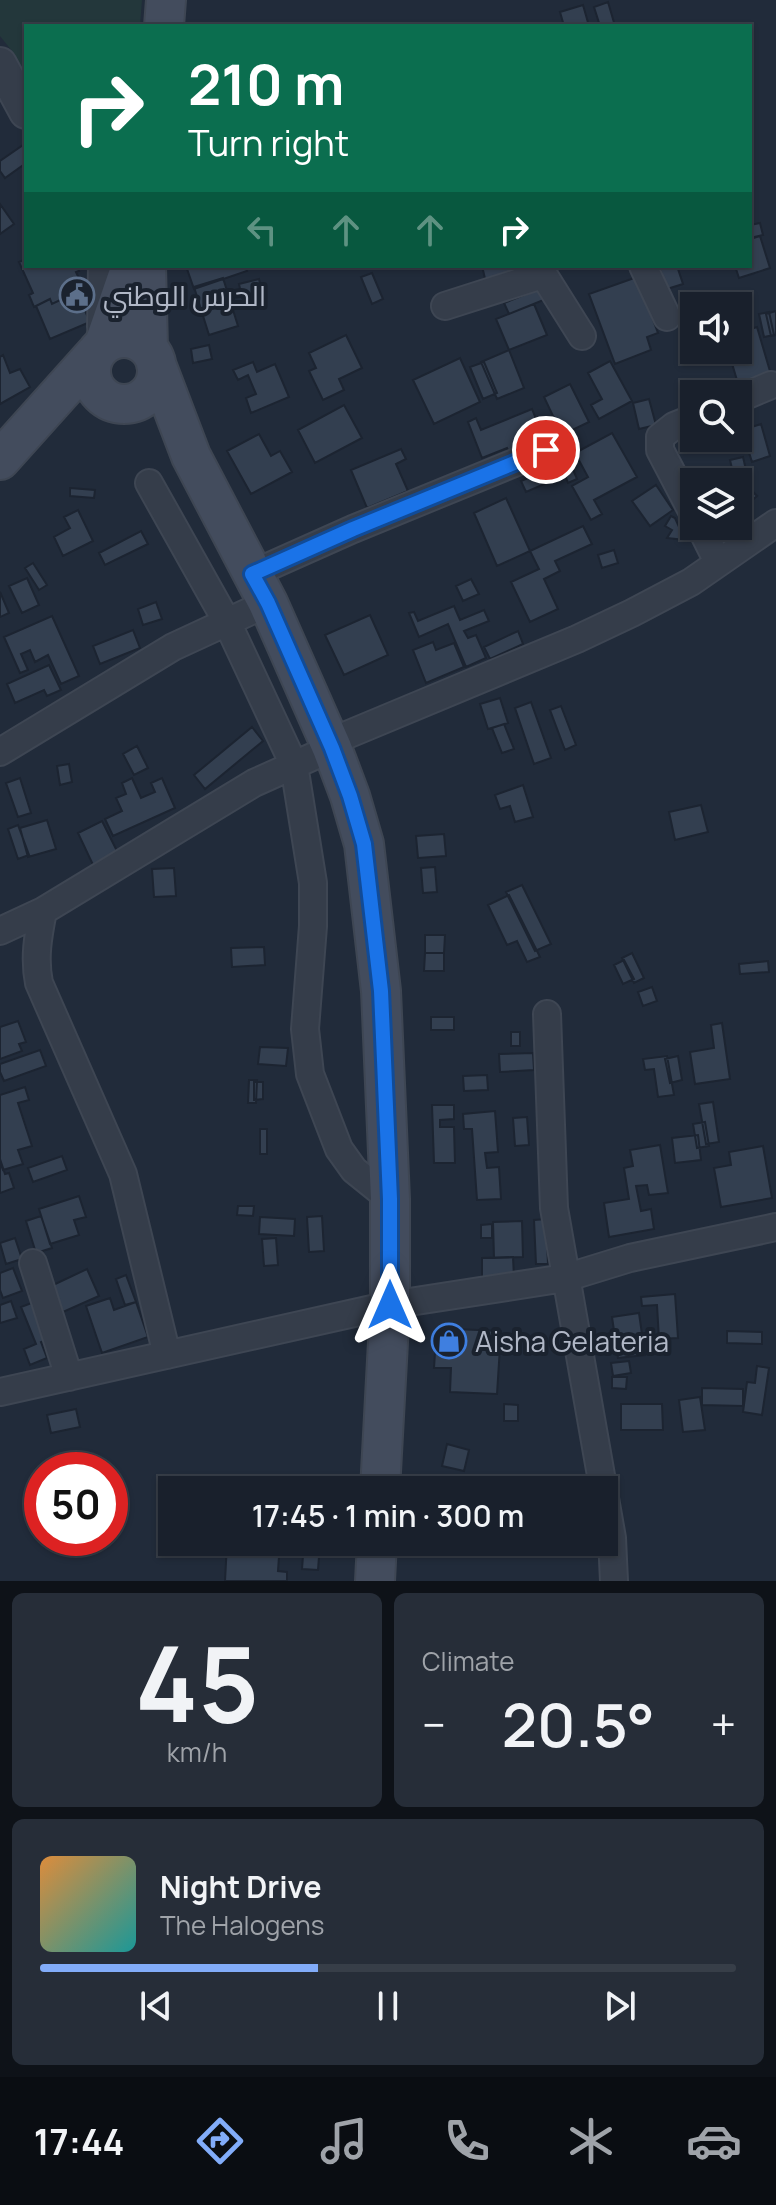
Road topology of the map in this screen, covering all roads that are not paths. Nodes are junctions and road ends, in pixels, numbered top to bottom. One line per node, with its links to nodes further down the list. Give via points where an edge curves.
1 (166, 0): 2 (main road)
2 (164, 24)
3 (0, 64): 4 (street)
4 (24, 108)
5 (105, 268): 13 (street)
6 (130, 268): 13 (main road)
7 (146, 268): 14 (main road)
8 (644, 268): 11 (street)
9 (540, 270): 10 (street); 12 (street)
10 (445, 306)
11 (667, 317)
12 (582, 336)
13 (100, 349): 14 (main road, via 113,339 132,339); 17 (main road, via 90,374 99,394); 18 (main road)
14 (152, 356): 17 (main road, via 157,374 149,394 140,401); 21 (main road)
15 (771, 385): 16 (street)
16 (752, 393)
17 (113, 403): 18 (main road, via 79,404); 21 (main road)
18 (38, 417): 22 (main road)
19 (680, 424): 24 (street, via 660,437 660,450)
20 (546, 450): 28 (street, via 353,529)
21 (191, 456): 28 (main road)
22 (0, 460)
23 (149, 483): 29 (street)
24 (680, 488)
25 (776, 523): 27 (street)
26 (707, 540): 27 (street)
27 (718, 562): 30 (street, via 691,582 577,639)
28 (260, 588): 29 (street); 30 (main road)
29 (227, 622): 31 (street, via 173,647); 32 (street)
30 (331, 745): 32 (street); 36 (main road, via 364,844 381,991)
31 (0, 752)
32 (294, 765): 33 (street, via 254,783); 36 (street, via 313,883 305,1029 310,1074 339,1149 354,1170)
33 (43, 911): 34 (street); 41 (street, via 36,943 39,983 123,1174)
34 (0, 931)
35 (547, 1014): 39 (street, via 554,1208)
36 (390, 1199): 40 (main road)
37 (776, 1227): 39 (street, via 630,1258)
38 (33, 1263): 42 (street)
39 (565, 1278): 40 (street); 47 (street, via 610,1524)
40 (390, 1305): 41 (street); 44 (main road)
41 (167, 1355): 42 (street)
42 (69, 1377): 43 (street)
43 (0, 1392)
44 (381, 1476)
45 (376, 1556): 46 (main road)
46 (375, 1581)
47 (614, 1581)

